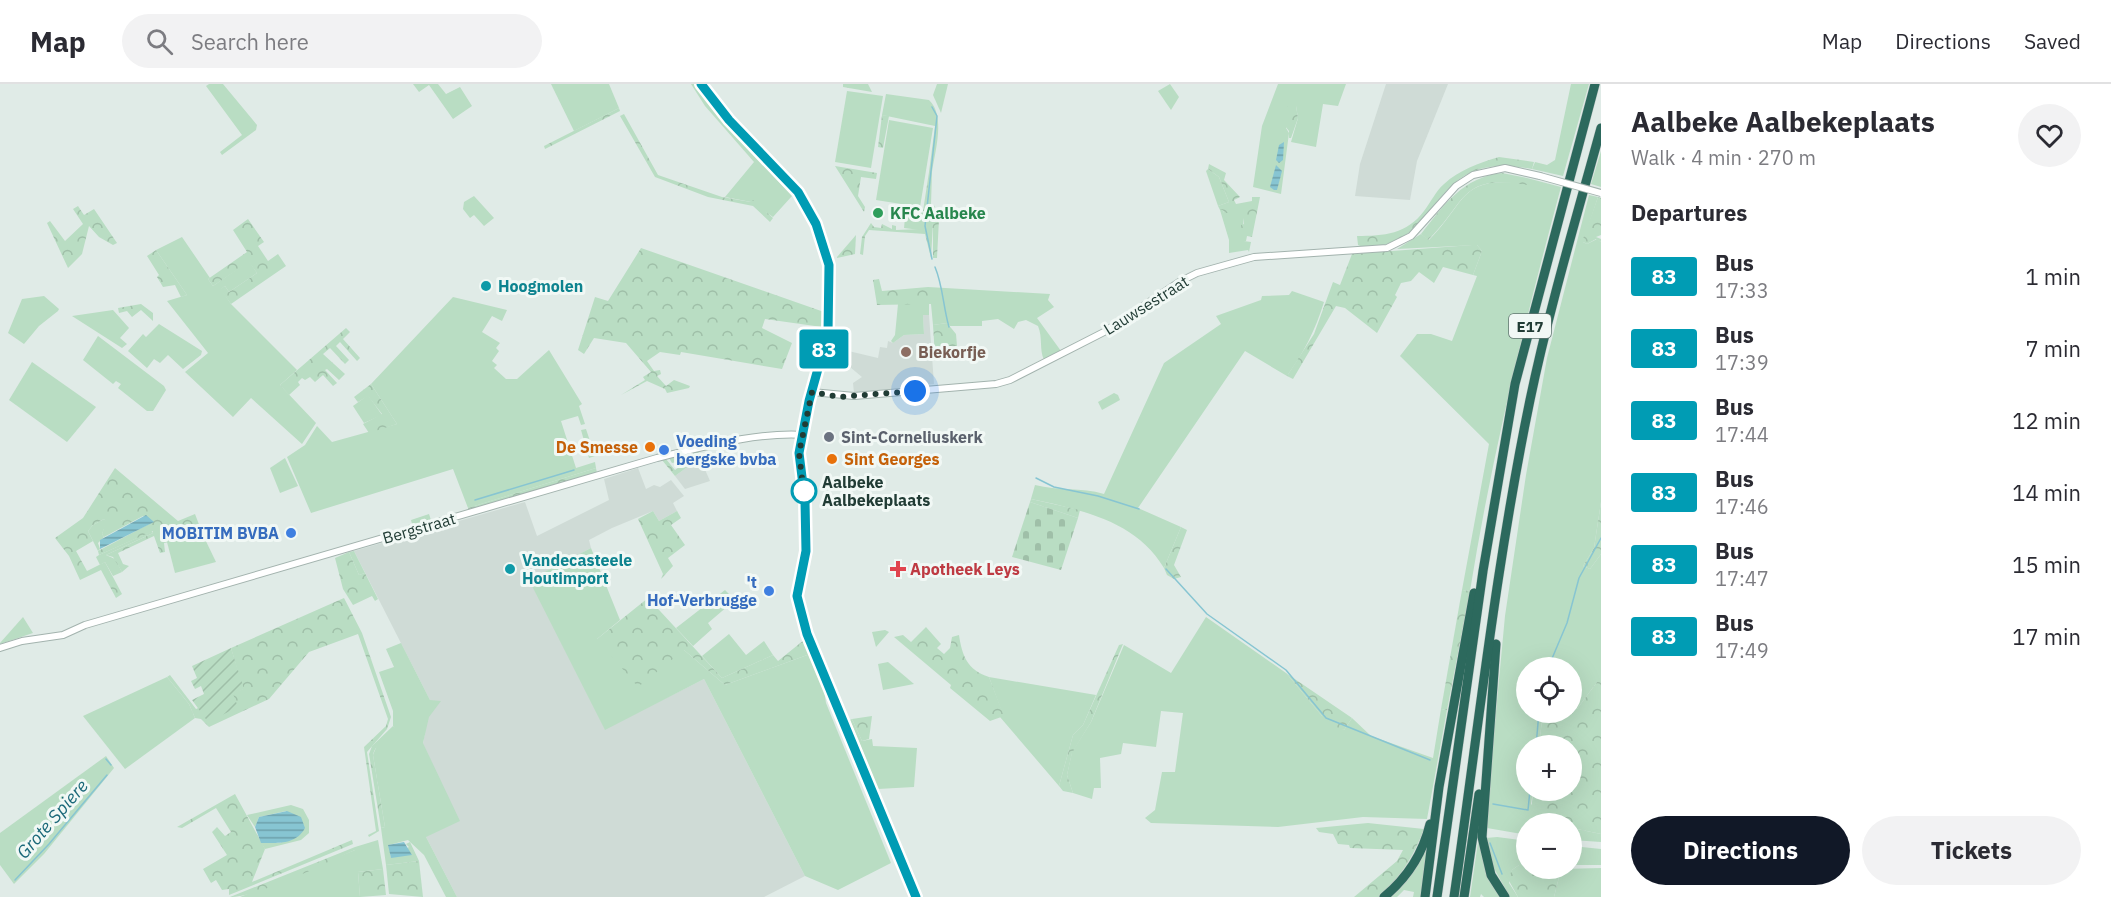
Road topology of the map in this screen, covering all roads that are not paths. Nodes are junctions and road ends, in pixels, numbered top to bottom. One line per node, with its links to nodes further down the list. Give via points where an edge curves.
1 (701, 84): 5 (main road, via 725,116 798,192 821,236 829,265 830,320)
2 (1596, 84): 8 (highway, E17, via 1515,384)
3 (1601, 129): 7 (highway, E17, via 1530,399)
4 (1601, 193): 5 (street, Lauwsestraat, bridge, via 1505,168 1473,175 1456,186 1411,236 1387,248 1254,256 1197,273 1104,332 1010,380 854,396)
5 (812, 392): 6 (main road)
6 (804, 435): 9 (street, Bergstraat, via 717,444 657,458 85,625 63,635); 12 (main road, via 799,458 806,551 797,596 799,610)
7 (1507, 528): 10 (highway); 16 (highway, E17)
8 (1483, 571): 11 (highway, via 1475,585); 15 (highway, E17)
9 (0, 648)
10 (1489, 727): 17 (highway); 18 (highway, via 1483,850 1491,875)
11 (1439, 787): 13 (highway, via 1422,850); 14 (highway)
12 (916, 897)
13 (1384, 897)
14 (1425, 897)
15 (1437, 897)
16 (1454, 897)
17 (1464, 897)
18 (1505, 897)

